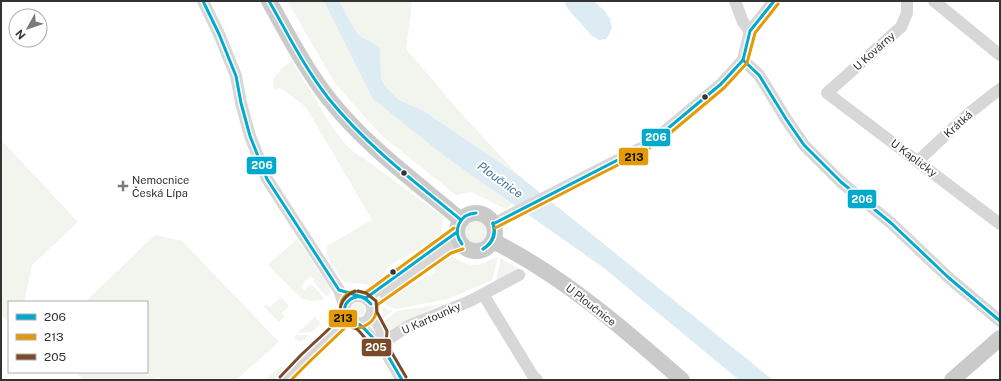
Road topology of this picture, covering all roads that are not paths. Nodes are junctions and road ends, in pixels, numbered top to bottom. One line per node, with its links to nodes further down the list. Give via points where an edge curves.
1 (204, 1): 18 (street, via 236,76 250,136 267,180)
2 (269, 1): 15 (main road, via 300,56 329,99)
3 (735, 1): 7 (street, via 743,22)
4 (774, 1): 7 (street)
5 (907, 1): 11 (street, U Kovárny, via 907,13 901,27)
6 (934, 1): 8 (street)
7 (750, 31): 9 (street)
8 (1000, 55)
9 (743, 60): 13 (street, via 721,84 643,147); 22 (street, via 759,75 804,145 841,182 890,222 949,278)
10 (1000, 89): 12 (street, Krátká, via 968,114)
11 (827, 93): 12 (street, U Kapličky)
12 (918, 161): 14 (street, U Kapličky)
13 (500, 220): 15 (main road, via 472,213 466,216); 16 (main road)
14 (1000, 224)
15 (460, 232): 16 (main road, via 472,251 484,249); 20 (street, via 449,248 418,272)
16 (493, 240): 26 (main road, U Ploučnice, via 537,265)
17 (519, 275): 19 (street, U Kartounky)
18 (339, 290): 20 (street); 21 (street)
19 (483, 294): 25 (street, U Kartounky, via 410,325); 29 (street)
20 (366, 303): 21 (street, via 349,300); 23 (street, via 369,318); 25 (street, via 382,332)
21 (346, 312): 23 (street, via 354,323); 27 (street)
22 (1000, 321)
23 (359, 323): 25 (street, via 375,342)
24 (1000, 338): 32 (main road)
25 (381, 344): 28 (street)
26 (648, 350): 30 (main road); 31 (main road, U Ploučnice)
27 (284, 380)
28 (402, 380)
29 (537, 380)
30 (667, 380)
31 (682, 380)
32 (952, 380)

